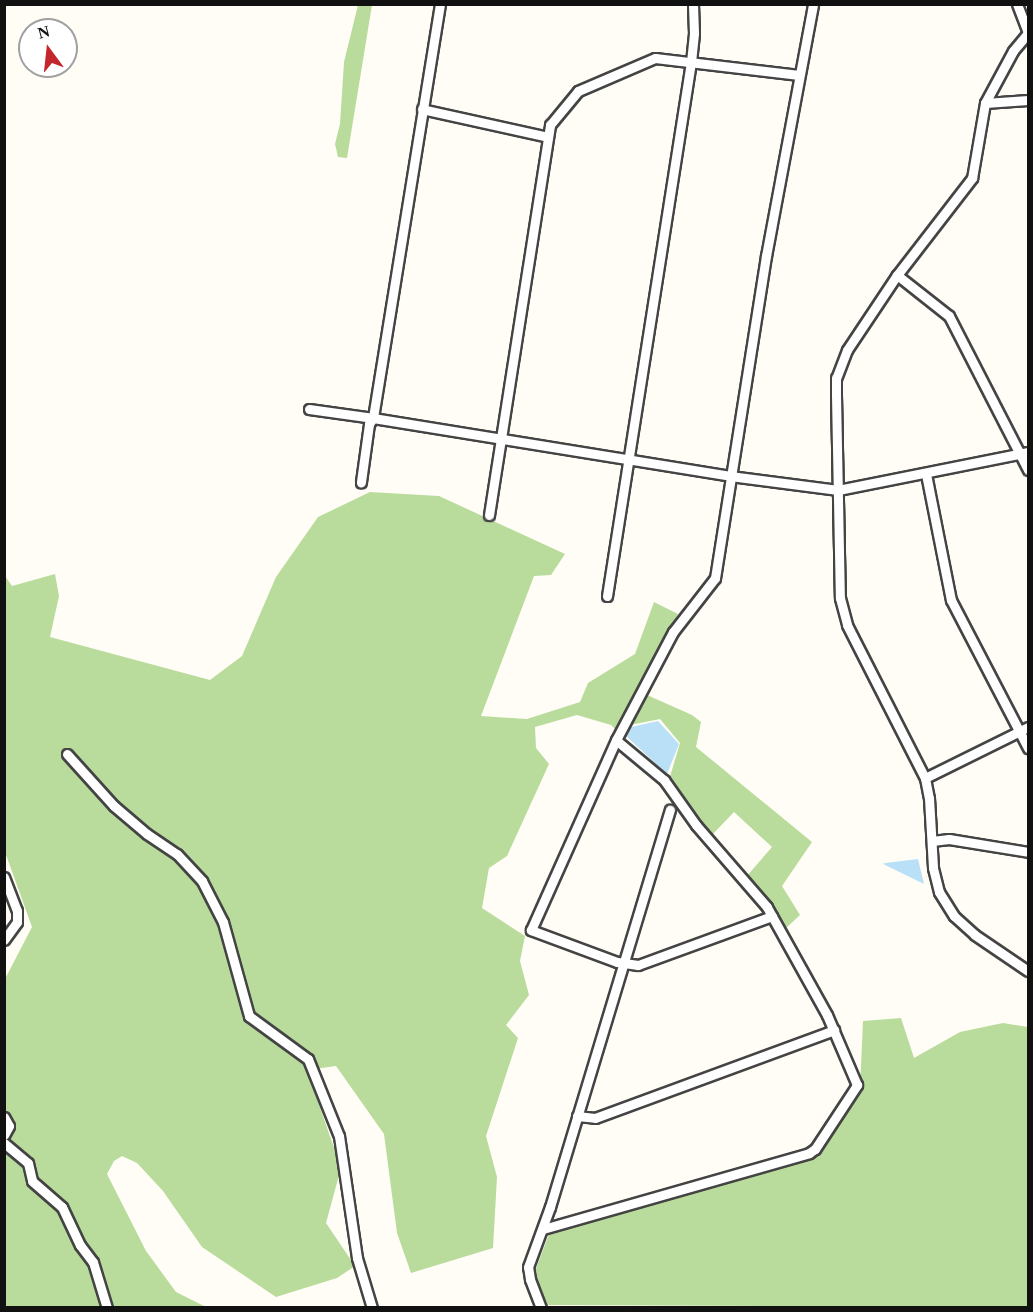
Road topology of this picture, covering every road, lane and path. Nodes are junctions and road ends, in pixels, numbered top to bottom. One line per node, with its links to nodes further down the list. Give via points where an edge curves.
1 (440, 4): 10 (street)
2 (693, 4): 6 (street)
3 (813, 4): 7 (street)
4 (1017, 4): 5 (street)
5 (1028, 33): 9 (street, via 1013,51)
6 (691, 62): 7 (street); 11 (street, via 655,58 578,91 550,125); 17 (street)
7 (799, 75): 20 (street)
8 (1029, 100): 9 (street)
9 (985, 103): 12 (street, via 972,178)
10 (422, 109): 11 (street); 14 (street)
11 (548, 137): 15 (street)
12 (897, 275): 16 (street, via 949,316); 22 (street, via 839,365)
13 (309, 410): 14 (street)
14 (373, 418): 15 (street); 21 (street)
15 (501, 440): 17 (street); 23 (street)
16 (1024, 453): 18 (street); 19 (street)
17 (628, 460): 20 (street); 24 (street)
18 (1029, 470)
19 (926, 474): 22 (street); 25 (street, via 951,600)
20 (730, 476): 22 (street); 26 (street, via 715,578 674,632)
21 (361, 482)
22 (838, 490): 29 (street, via 840,598 847,625)
23 (489, 515)
24 (607, 596)
25 (1024, 730): 27 (street); 29 (street)
26 (616, 740): 34 (street, via 664,780); 36 (street, via 531,930)
27 (1029, 747)
28 (67, 754): 45 (street, via 114,806 177,854 202,881 223,922 249,1016 308,1059 339,1136 357,1258)
29 (925, 778): 31 (street)
30 (670, 810): 36 (street)
31 (932, 841): 32 (street, via 949,839); 37 (street, via 939,892 954,916)
32 (1029, 852)
33 (4, 877): 35 (street, via 17,911 17,922)
34 (772, 916): 36 (street, via 652,961 638,965); 38 (street)
35 (4, 940)
36 (623, 963): 39 (street)
37 (1029, 971)
38 (834, 1030): 39 (street, via 595,1118); 43 (street, via 857,1084 815,1149)
39 (577, 1116): 43 (street)
40 (4, 1117): 41 (street, via 9,1126)
41 (4, 1135)
42 (4, 1143): 44 (street, via 28,1163 32,1181 62,1207 93,1262)
43 (543, 1229): 46 (street, via 528,1268)
44 (107, 1308)
45 (372, 1308)
46 (541, 1308)

